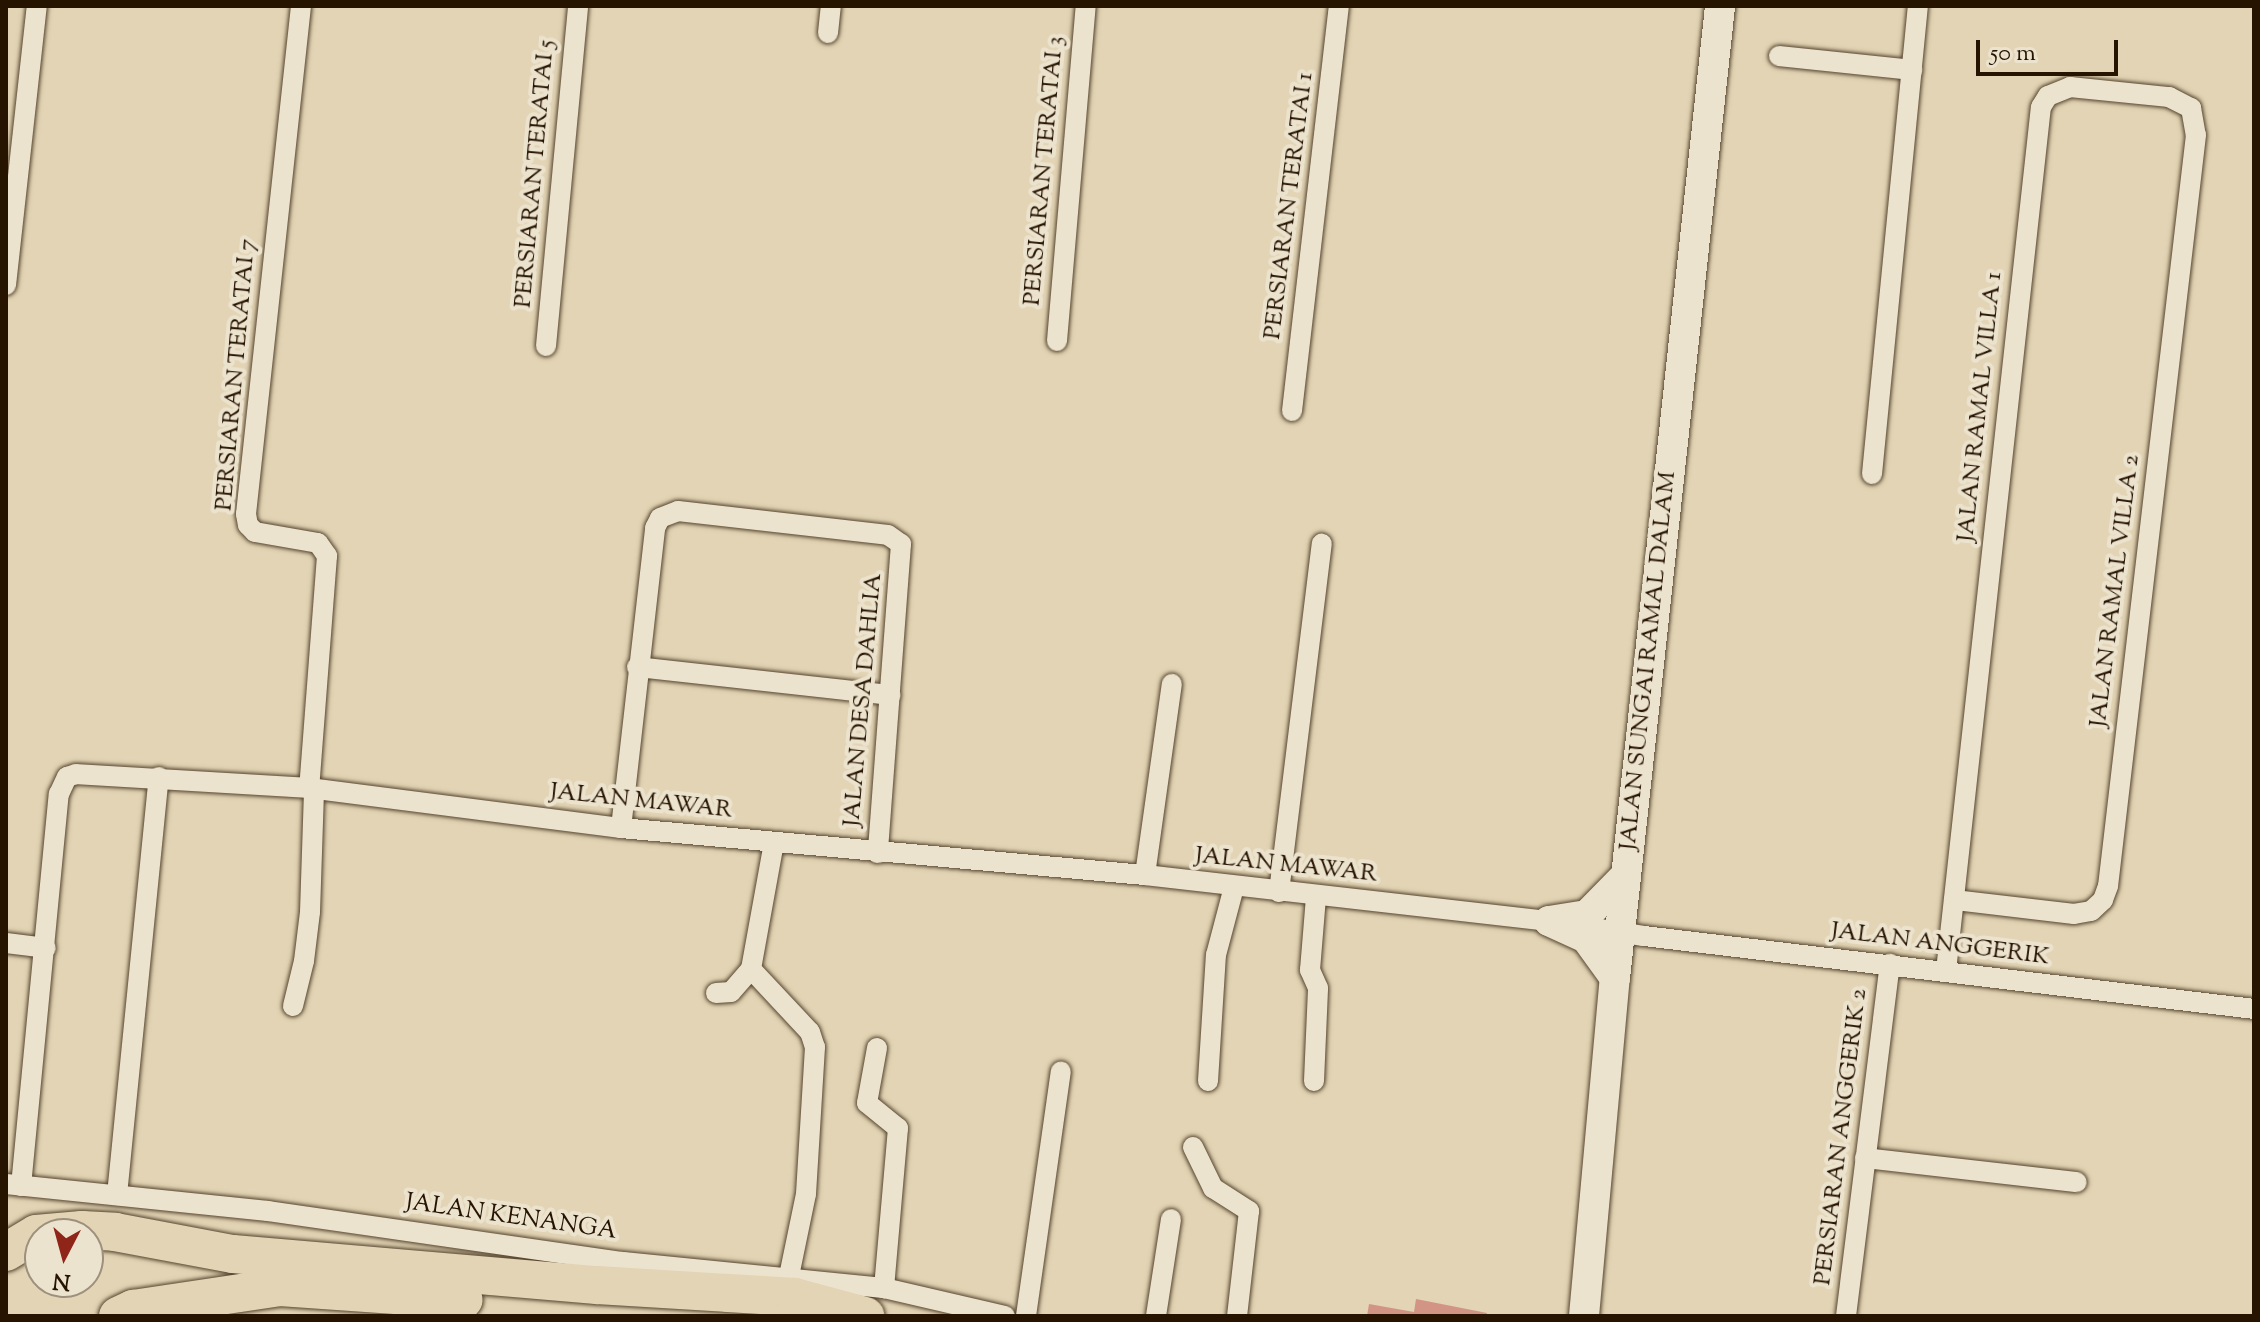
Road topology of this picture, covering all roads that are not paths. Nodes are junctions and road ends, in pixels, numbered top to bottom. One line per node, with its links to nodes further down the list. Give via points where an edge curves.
1 (37, 6): 15 (street)
2 (301, 6): 25 (street, PERSIARAN TERATAI 7, via 246,514 255,532 318,543 327,556)
3 (578, 6): 17 (street, PERSIARAN TERATAI 5)
4 (831, 6): 10 (street)
5 (1086, 6): 16 (street, PERSIARAN TERATAI 3)
6 (1339, 6): 18 (street, PERSIARAN TERATAI 1)
7 (1720, 6): 11 (street, JALAN SUNGAI RAMAL DALAM)
8 (1733, 6): 11 (street)
9 (1918, 6): 13 (street)
10 (828, 33)
11 (1716, 42): 30 (street, JALAN SUNGAI RAMAL DALAM)
12 (1779, 56): 13 (street)
13 (1912, 70): 19 (street)
14 (2196, 135): 34 (street, JALAN RAMAL VILLA 2, via 2108,886 2091,911 2074,914); 34 (street, JALAN RAMAL VILLA 1, via 2191,108 2169,97 2070,87 2048,96 2041,107)
15 (6, 285)
16 (1057, 341)
17 (546, 346)
18 (1292, 411)
19 (1872, 474)
20 (1322, 544): 32 (street)
21 (637, 667): 23 (street); 23 (street, JALAN DESA DAHLIA, via 655,528 660,518 678,511 896,538 903,552); 26 (street)
22 (1172, 684): 29 (street)
23 (890, 695): 28 (street, JALAN DESA DAHLIA)
24 (159, 777): 25 (street, JALAN MAWAR); 38 (street, JALAN MAWAR, via 76,774 62,784); 54 (street)
25 (311, 788): 26 (street, JALAN MAWAR); 44 (street, via 310,912)
26 (621, 828): 27 (street, JALAN MAWAR)
27 (774, 843): 28 (street, JALAN MAWAR); 40 (street)
28 (878, 853): 29 (street, JALAN MAWAR)
29 (1145, 875): 31 (street, JALAN MAWAR)
30 (1625, 876): 35 (street, via 1587,915); 36 (street, JALAN SUNGAI RAMAL DALAM)
31 (1234, 887): 32 (street, JALAN MAWAR); 48 (street, via 1216,955)
32 (1279, 892): 33 (street, JALAN MAWAR)
33 (1316, 897): 35 (street, JALAN MAWAR); 49 (street, via 1310,970 1318,988)
34 (1954, 900): 41 (street)
35 (1549, 921): 36 (street, JALAN MAWAR); 42 (street, via 1586,938)
36 (1620, 933): 39 (street, JALAN ANGGERIK); 42 (street, JALAN SUNGAI RAMAL DALAM)
37 (6, 943): 38 (street)
38 (46, 948): 53 (street, JALAN MAWAR)
39 (1890, 964): 41 (street, JALAN ANGGERIK); 51 (street, PERSIARAN ANGGERIK 2)
40 (751, 969): 43 (street, via 731,992); 59 (street, via 810,1032 815,1047 806,1194)
41 (1946, 971): 45 (street, JALAN ANGGERIK)
42 (1615, 978): 67 (street, JALAN SUNGAI RAMAL DALAM)
43 (716, 993)
44 (293, 1006)
45 (2254, 1009)
46 (877, 1048): 60 (street, via 867,1103 898,1128)
47 (1061, 1071): 64 (street)
48 (1208, 1081)
49 (1314, 1081)
50 (1193, 1147): 66 (street, via 1213,1188 1249,1211)
51 (1865, 1158): 52 (street); 68 (street, PERSIARAN ANGGERIK 2)
52 (2077, 1182)
53 (13, 1185): 54 (street, JALAN KENANGA)
54 (117, 1195): 59 (street, JALAN KENANGA, via 623,1262)
55 (1171, 1219): 65 (street)
56 (104, 1231): 60 (highway, via 233,1254)
57 (24, 1241): 58 (highway)
58 (6, 1252)
59 (789, 1276): 60 (street, JALAN KENANGA)
60 (874, 1302): 63 (street, JALAN KENANGA)
61 (118, 1316): 62 (highway, via 133,1309 280,1287 531,1305)
62 (813, 1316)
63 (1005, 1316)
64 (1026, 1316)
65 (1156, 1316)
66 (1237, 1316)
67 (1584, 1316)
68 (1846, 1316)

